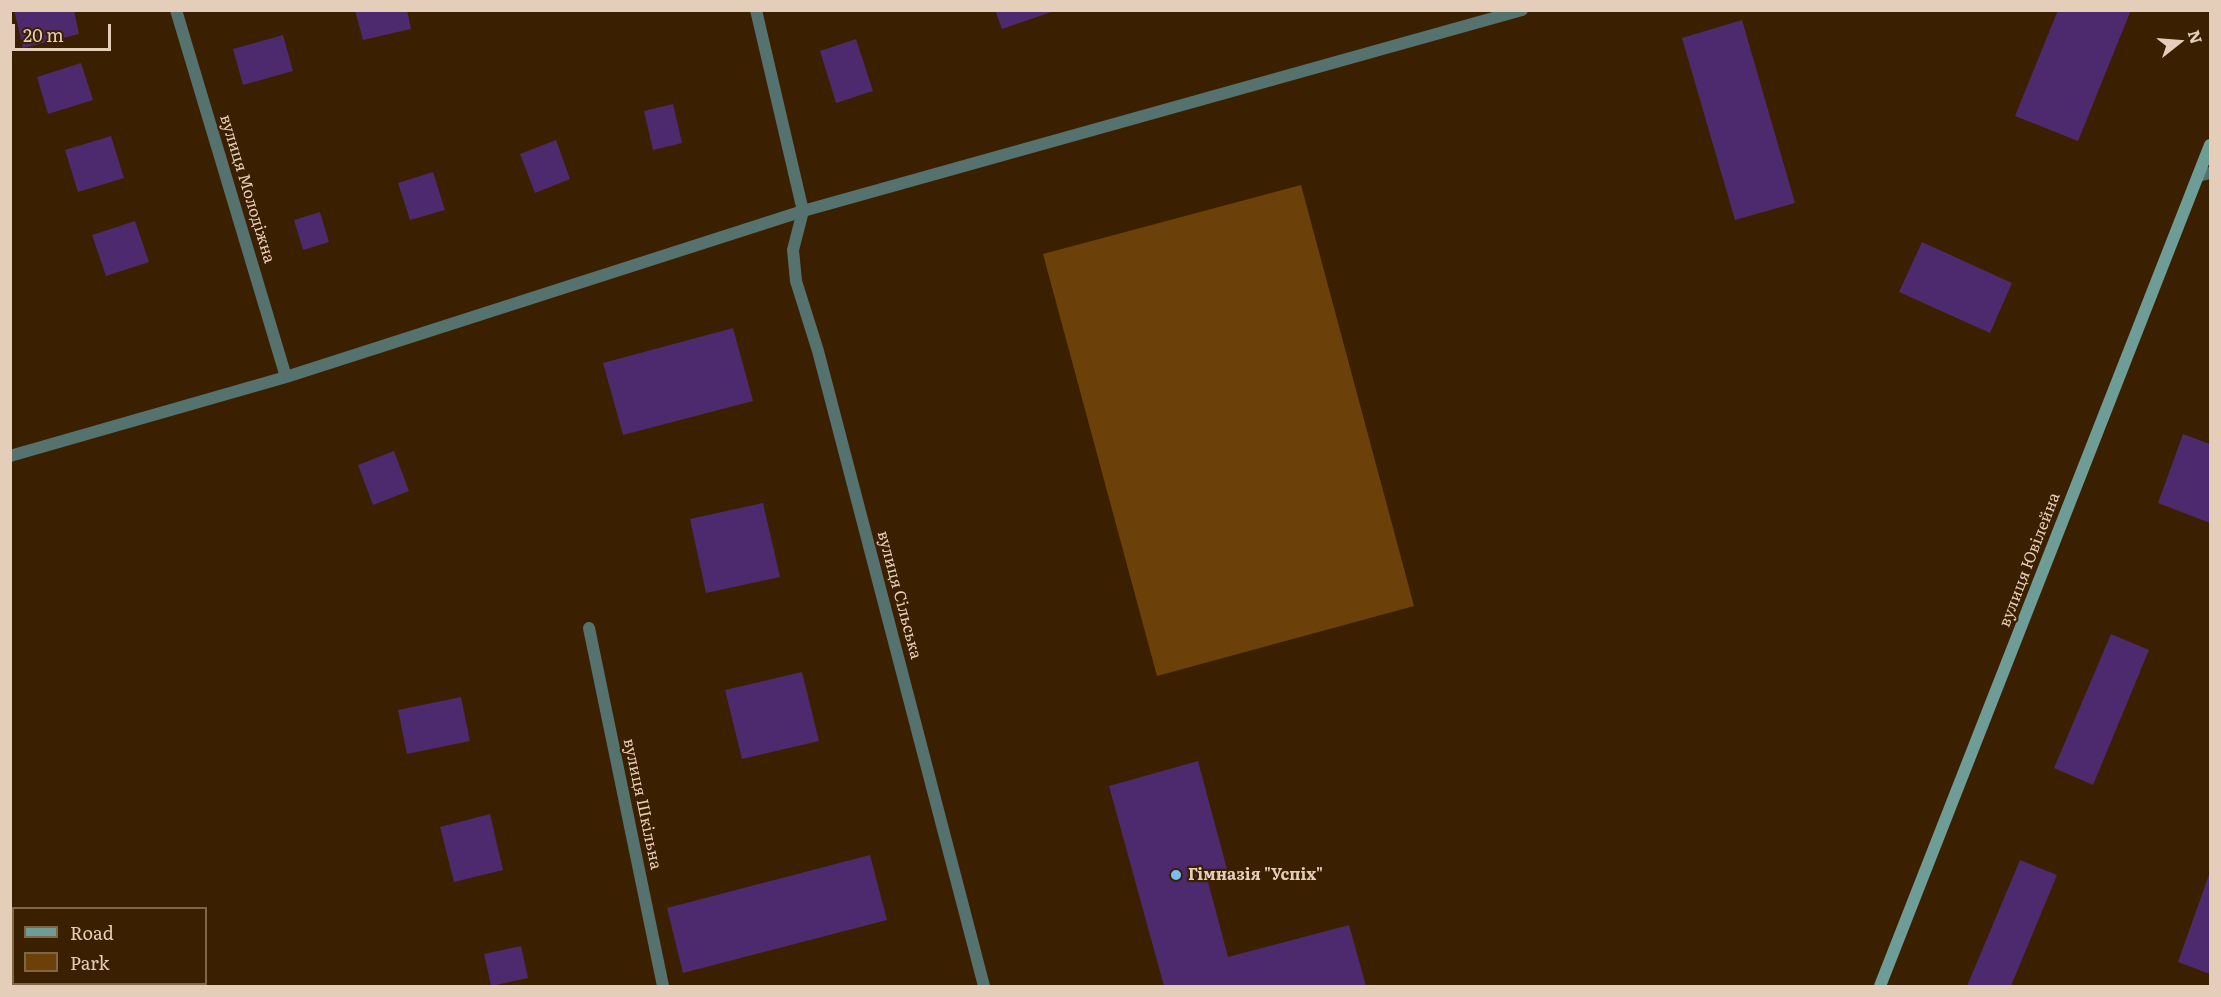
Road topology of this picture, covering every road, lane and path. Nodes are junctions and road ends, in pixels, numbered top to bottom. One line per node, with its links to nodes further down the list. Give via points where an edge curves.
1 (176, 10): 7 (street, вулиця Молодіжна)
2 (756, 10): 6 (street)
3 (1522, 10): 6 (street)
4 (2211, 145): 5 (street, вулиця Ювілейна)
5 (2205, 175): 12 (street, вулиця Ювілейна)
6 (803, 212): 7 (street); 11 (street, вулиця Сільська, via 793,250 796,281 818,351)
7 (286, 377): 8 (street)
8 (10, 456)
9 (589, 628): 10 (street, вулиця Шкільна)
10 (663, 987)
11 (984, 987)
12 (1880, 987)

